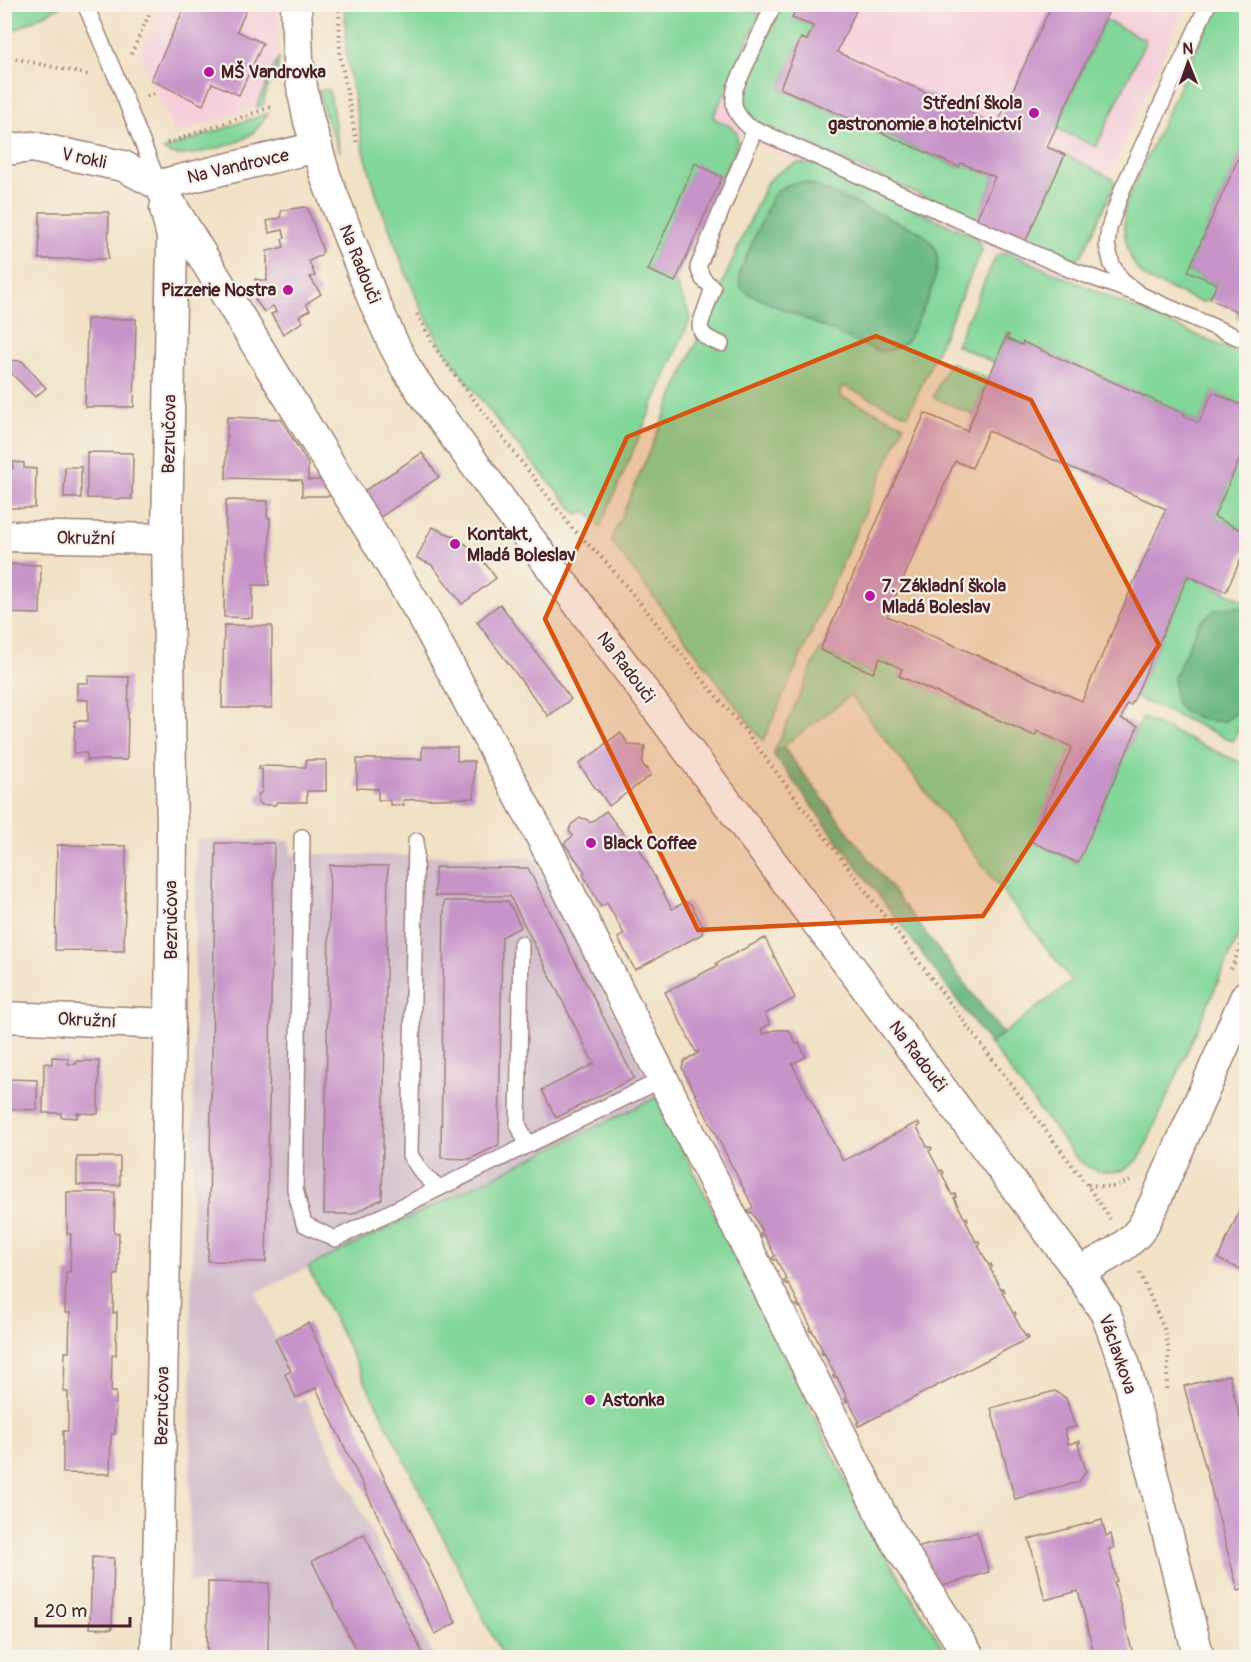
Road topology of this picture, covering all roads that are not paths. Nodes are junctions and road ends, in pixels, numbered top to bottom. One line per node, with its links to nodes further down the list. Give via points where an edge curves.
1 (85, 4): 8 (lane)
2 (296, 4): 6 (street, Na Radouči, via 303,93)
3 (774, 4): 5 (lane, via 734,96 735,111)
4 (1208, 4): 9 (lane, via 1122,190 1109,228 1107,245 1112,265 1122,282)
5 (755, 129): 9 (lane, via 1059,265); 11 (lane, via 698,267 712,288 700,330)
6 (317, 147): 8 (street, Na Vandrovce); 23 (street, Na Radouči, via 373,299 422,392)
7 (4, 150): 8 (street, V rokli, via 32,147 123,166)
8 (159, 185): 13 (street, Bezručova, via 172,237); 20 (street, via 423,617 545,844)
9 (1141, 295): 10 (lane)
10 (1246, 341)
11 (721, 344)
12 (4, 537): 13 (street, Okružní)
13 (167, 539): 19 (street, Bezručova, via 172,833)
14 (302, 837): 22 (lane, via 295,1189 304,1224 335,1239)
15 (416, 841): 22 (lane, via 410,1155)
16 (521, 944): 21 (lane, via 518,1124)
17 (1246, 996): 23 (street, via 1141,1229 1127,1243)
18 (4, 1017): 19 (street, Okružní)
19 (170, 1024): 24 (street, Bezručova)
20 (663, 1079): 21 (lane); 25 (street, via 888,1528)
21 (527, 1145): 22 (lane)
22 (438, 1188)
23 (1079, 1272): 26 (street, Václavkova, via 1106,1314 1125,1365)
24 (156, 1658)
25 (970, 1658)
26 (1199, 1658)

